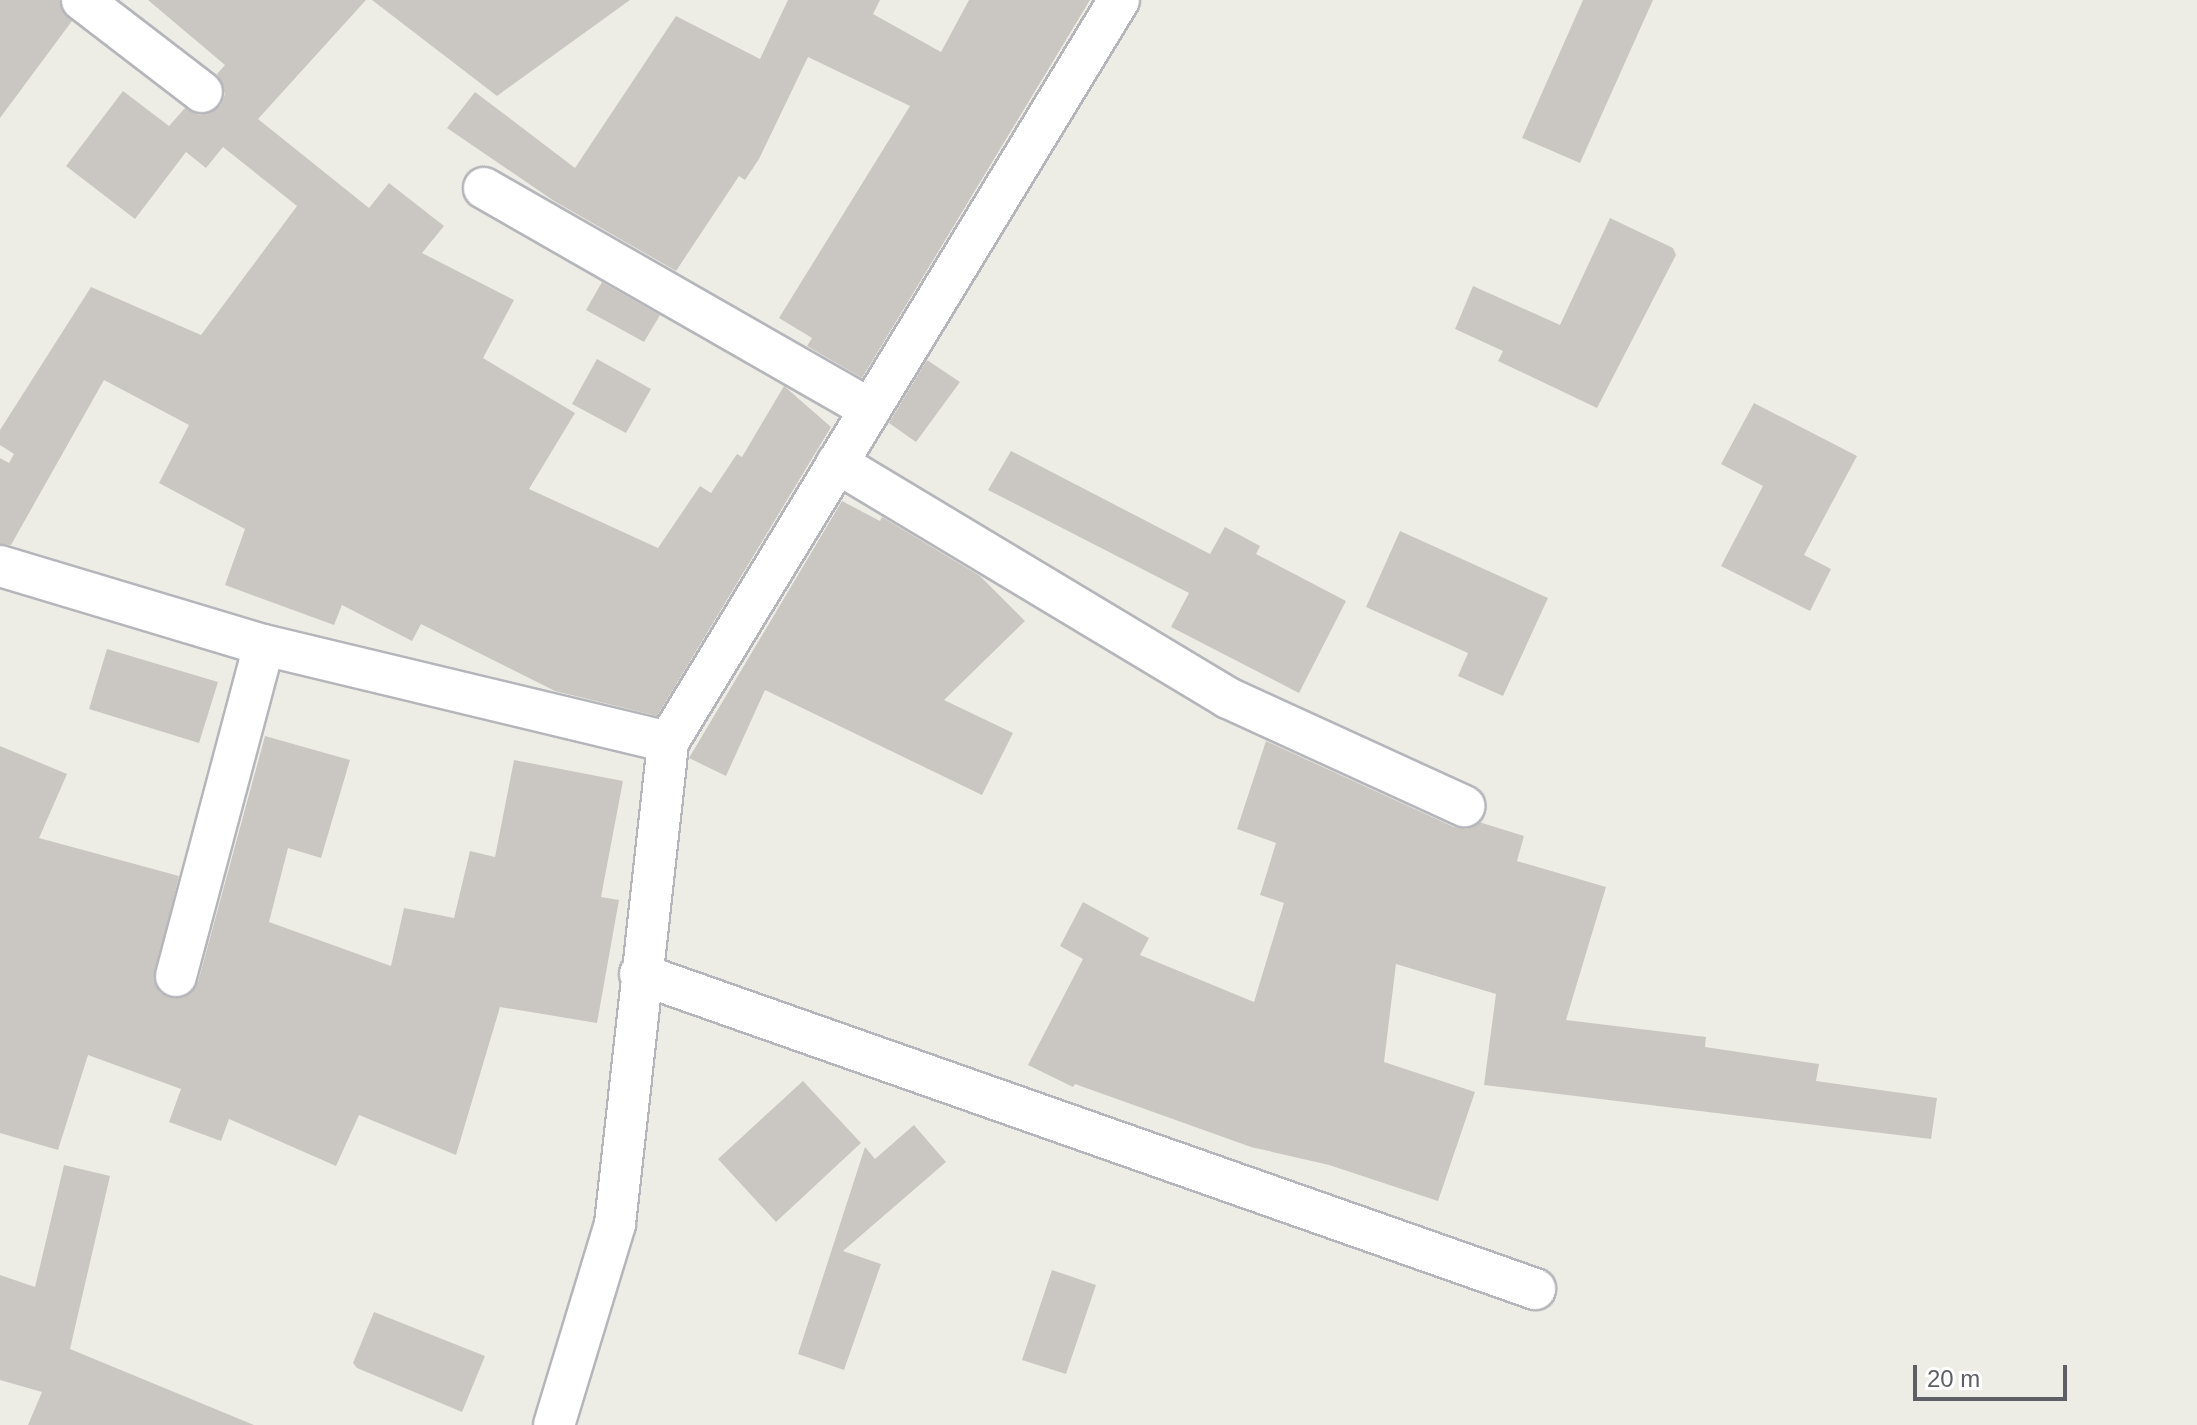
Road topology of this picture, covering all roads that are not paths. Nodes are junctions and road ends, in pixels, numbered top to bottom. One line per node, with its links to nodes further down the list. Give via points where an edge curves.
1 (82, 0): 3 (street)
2 (1119, 0): 5 (street)
3 (202, 92)
4 (484, 188): 5 (street)
5 (870, 409): 6 (street)
6 (837, 463): 9 (street); 10 (street, via 1228,698)
7 (0, 566): 8 (street)
8 (264, 645): 9 (street); 12 (street)
9 (668, 742): 11 (street)
10 (1464, 806)
11 (640, 974): 13 (street); 14 (street, via 615,1224)
12 (176, 976)
13 (1535, 1289)
14 (554, 1425)

